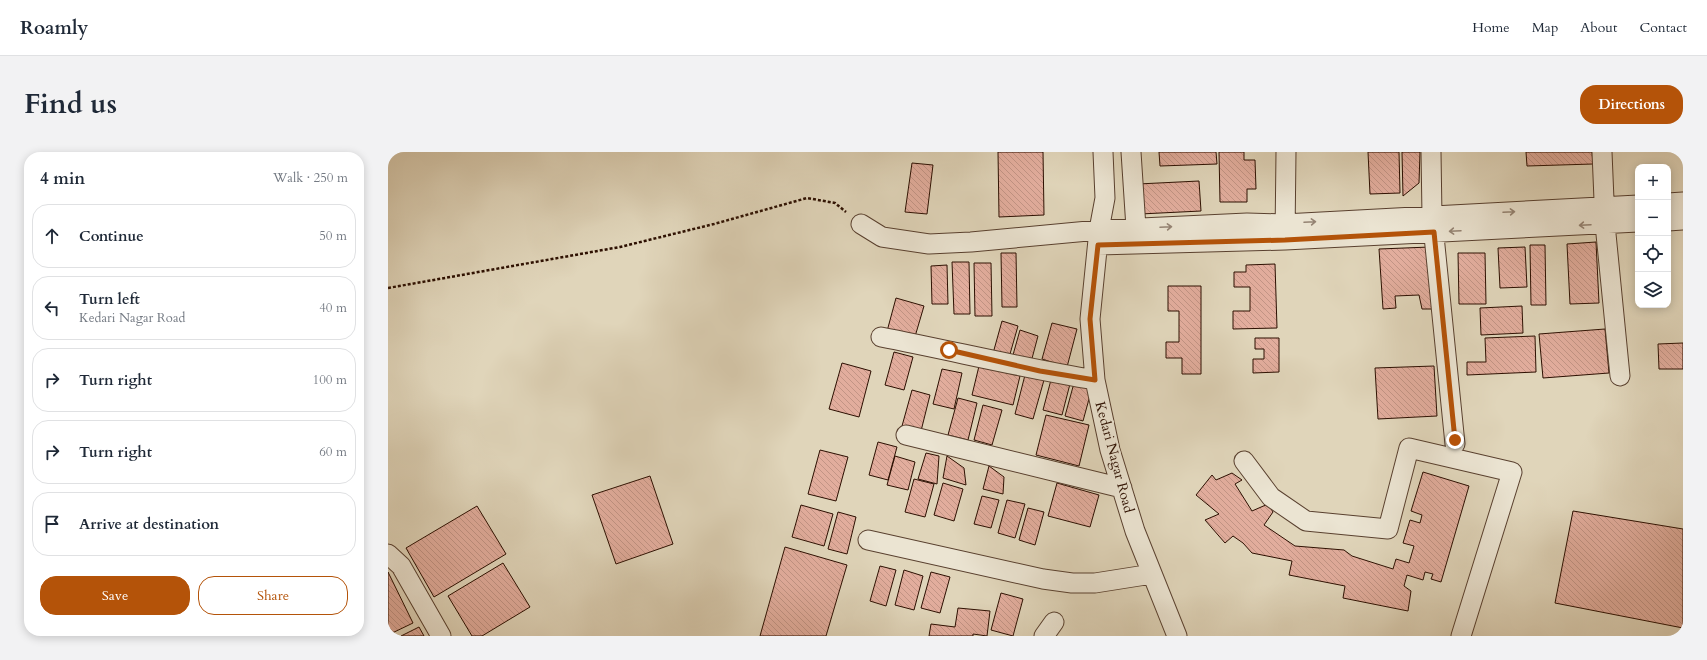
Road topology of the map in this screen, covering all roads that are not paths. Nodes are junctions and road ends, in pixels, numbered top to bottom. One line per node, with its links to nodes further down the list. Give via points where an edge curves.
1 (1103, 152): 17 (street, Kedari Nagar Road, via 1105,198)
2 (1131, 152): 15 (street)
3 (1286, 152): 16 (street)
4 (1431, 152): 14 (street)
5 (1602, 152): 9 (street)
6 (1683, 202): 7 (street)
7 (1671, 203)
8 (1635, 206): 9 (street)
9 (1605, 215): 11 (street); 14 (street); 19 (street)
10 (1683, 220): 12 (street)
11 (1635, 221)
12 (1671, 221)
13 (861, 224): 17 (street, via 882,236 929,244)
14 (1433, 224): 16 (street); 22 (street)
15 (1136, 228): 16 (street, one-way to 16, via 1247,223); 17 (street)
16 (1284, 232): 17 (street)
17 (1099, 237): 20 (street, Kedari Nagar Road, via 1090,319)
18 (881, 337): 20 (street, via 1040,371)
19 (1620, 376)
20 (1095, 380): 24 (street, Kedari Nagar Road, via 1110,450)
21 (906, 435): 24 (street)
22 (1455, 444)
23 (1244, 461): 30 (street, via 1271,497 1306,521 1388,528 1409,448 1512,472)
24 (1122, 488): 27 (street, Kedari Nagar Road)
25 (868, 540): 27 (street, via 1043,579 1072,583 1096,583)
26 (388, 554): 28 (street, via 402,566)
27 (1152, 574): 29 (street, Kedari Nagar Road)
28 (441, 636)
29 (1177, 636)
30 (1461, 636)

